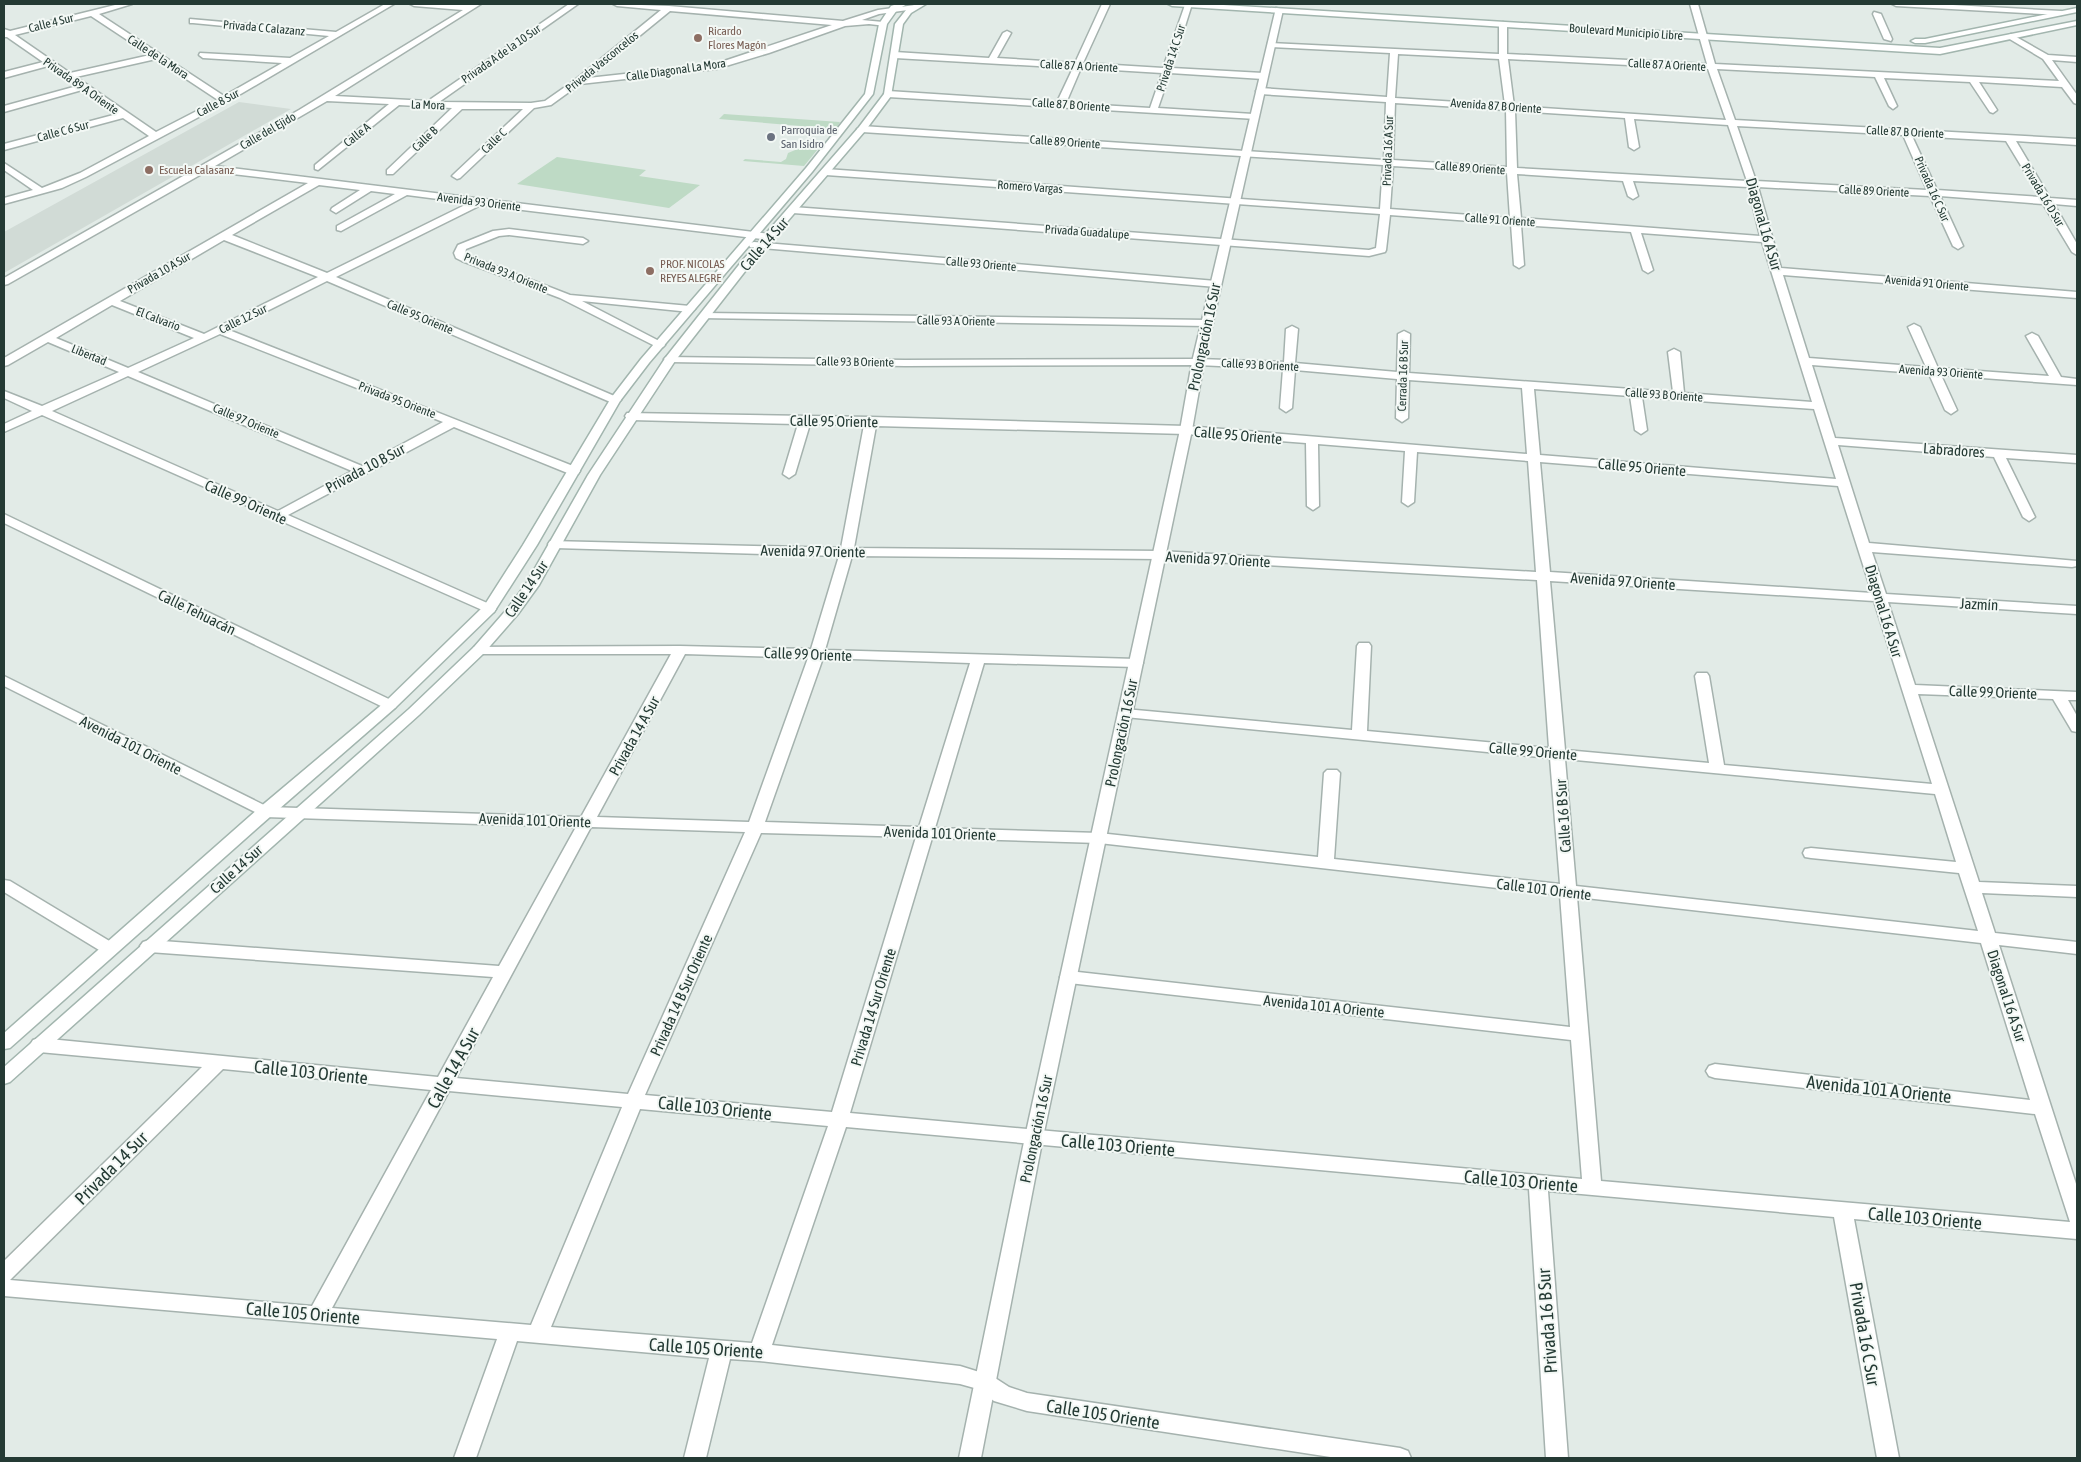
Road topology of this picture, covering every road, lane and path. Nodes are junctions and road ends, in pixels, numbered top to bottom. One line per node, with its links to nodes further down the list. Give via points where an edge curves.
1 (128, 4): 19 (street, Calle 4 Sur)
2 (390, 4): 29 (street, Calle 8 Sur)
3 (414, 4): 13 (street)
4 (574, 4): 62 (street, Privada A de la 10 Sur)
5 (617, 4): 16 (street)
6 (1106, 4): 44 (street)
7 (1172, 4): 12 (street, Boulevard Municipio Libre)
8 (1292, 4): 27 (street, Boulevard Municipio Libre)
9 (1694, 4): 27 (street, Diagonal 16 A Sur)
10 (1896, 4): 15 (street)
11 (918, 5): 14 (street, Calle Diagonal La Mora); 36 (street, Calle 14 Sur, via 904,15 899,24)
12 (1189, 5): 17 (street, Boulevard Municipio Libre); 46 (street, Privada 14 C Sur)
13 (474, 6): 57 (street, Calle del Ejido)
14 (898, 6): 24 (street, Calle Diagonal La Mora); 25 (street, Calle 14 Sur)
15 (1959, 6): 20 (street)
16 (669, 8): 24 (street); 52 (street, Privada Vasconcelos)
17 (1279, 10): 26 (street, Boulevard Municipio Libre); 33 (street, Prolongación 16 Sur)
18 (2077, 10): 20 (street, Boulevard Municipio Libre)
19 (92, 13): 28 (street, Calle 4 Sur); 37 (street, Calle de la Mora)
20 (2061, 13): 32 (street, Boulevard Municipio Libre, via 1925,42)
21 (1877, 14): 32 (street)
22 (193, 20): 29 (street, Privada C Calazanz)
23 (2077, 23): 31 (street, Boulevard Municipio Libre)
24 (846, 24): 25 (street); 52 (street, Calle Diagonal La Mora, via 716,66)
25 (882, 24): 113 (street, Calle 14 Sur, via 869,94)
26 (1503, 24): 27 (street, Boulevard Municipio Libre); 38 (street)
27 (1701, 32): 31 (street, Boulevard Municipio Libre, via 1940,50); 32 (street, Boulevard Municipio Libre); 45 (street, Diagonal 16 A Sur)
28 (5, 34): 43 (street, Privada 89 A Oriente)
29 (335, 34): 42 (street, Calle 8 Sur)
30 (1007, 34): 41 (street)
31 (2011, 36): 39 (street)
32 (1888, 39)
33 (1270, 45): 34 (street, Calle 87 A Oriente); 50 (street, Prolongación 16 Sur)
34 (1394, 51): 38 (street, Calle 87 A Oriente); 58 (street, Privada 16 A Sur)
35 (203, 55): 42 (street)
36 (895, 55): 41 (street, Calle 87 A Oriente); 56 (street, Calle 14 Sur)
37 (157, 56): 49 (street); 59 (street, Calle de la Mora)
38 (1503, 57): 45 (street, Calle 87 A Oriente); 67 (street)
39 (2046, 57): 40 (street); 53 (street)
40 (2077, 59)
41 (992, 60): 44 (street, Calle 87 A Oriente)
42 (291, 61): 59 (street, Calle 8 Sur)
43 (48, 63): 47 (street); 49 (street, Privada 89 A Oriente)
44 (1078, 66): 46 (street, Calle 87 A Oriente); 63 (street)
45 (1712, 67): 48 (street, Calle 87 A Oriente); 74 (street, Diagonal 16 A Sur)
46 (1168, 71): 50 (street, Calle 87 A Oriente); 70 (street, Privada 14 C Sur)
47 (4, 74)
48 (1878, 75): 51 (street, Calle 87 A Oriente); 66 (street)
49 (68, 76): 54 (street, Privada 89 A Oriente)
50 (1263, 76): 55 (street, Prolongación 16 Sur)
51 (1974, 80): 53 (street, Calle 87 A Oriente); 69 (street)
52 (578, 82): 65 (street, Privada Vasconcelos, via 555,100)
53 (2064, 84): 60 (street)
54 (82, 87): 68 (street); 71 (street, Privada 89 A Oriente)
55 (1260, 91): 58 (street, Avenida 87 B Oriente); 73 (street, Prolongación 16 Sur)
56 (888, 94): 63 (street, Calle 87 B Oriente); 75 (street, Calle 14 Sur)
57 (325, 98): 61 (street, La Mora); 86 (street, Calle del Ejido)
58 (1390, 99): 67 (street, Avenida 87 B Oriente); 83 (street, Privada 16 A Sur)
59 (224, 100): 77 (street, Calle 8 Sur)
60 (2077, 101)
61 (395, 104): 62 (street, La Mora); 85 (street, Calle A)
62 (428, 105): 64 (street, La Mora)
63 (1060, 105): 70 (street, Calle 87 B Oriente)
64 (460, 106): 65 (street, La Mora); 88 (street, Calle B)
65 (531, 106): 90 (street, Calle C)
66 (1893, 106)
67 (1510, 108): 72 (street, Avenida 87 B Oriente); 87 (street)
68 (4, 109)
69 (1993, 110)
70 (1154, 111): 73 (street, Calle 87 B Oriente)
71 (122, 115): 77 (street, Privada 89 A Oriente); 80 (street, Calle C 6 Sur)
72 (1629, 116): 74 (street, Avenida 87 B Oriente); 81 (street)
73 (1253, 117): 82 (street, Prolongación 16 Sur)
74 (1732, 123): 76 (street, Calle 87 B Oriente); 93 (street, Diagonal 16 A Sur)
75 (862, 129): 82 (street, Calle 89 Oriente); 89 (street, Calle 14 Sur)
76 (1906, 132): 78 (street, Calle 87 B Oriente); 97 (street, Privada 16 C Sur)
77 (155, 136): 95 (street, Calle 8 Sur, via 66,184)
78 (2010, 138): 79 (street, Calle 87 B Oriente); 101 (street, Privada 16 D Sur)
79 (2077, 142)
80 (4, 147)
81 (1634, 147)
82 (1245, 153): 83 (street, Calle 89 Oriente); 100 (street, Prolongación 16 Sur)
83 (1388, 163): 87 (street, Calle 89 Oriente); 106 (street, Privada 16 A Sur)
84 (4, 166): 95 (street)
85 (318, 167)
86 (206, 168): 92 (street, Avenida 93 Oriente); 124 (street, Calle del Ejido)
87 (1512, 171): 91 (street, Calle 89 Oriente); 107 (street)
88 (390, 172)
89 (826, 172): 100 (street, Romero Vargas); 105 (street, Calle 14 Sur)
90 (457, 176)
91 (1626, 178): 93 (street, Calle 89 Oriente); 98 (street)
92 (315, 183): 94 (street, Avenida 93 Oriente); 110 (street, Privada 10 A Sur)
93 (1752, 185): 97 (street, Calle 89 Oriente); 112 (street, Diagonal 16 A Sur)
94 (368, 189): 96 (street, Avenida 93 Oriente); 104 (street)
95 (41, 191): 99 (street, Calle 8 Sur)
96 (404, 193): 102 (street, Avenida 93 Oriente); 108 (street)
97 (1934, 194): 101 (street, Calle 89 Oriente); 117 (street, Privada 16 C Sur)
98 (1633, 196)
99 (4, 200)
100 (1233, 201): 106 (street, Calle 91 Oriente); 115 (street, Prolongación 16 Sur)
101 (2047, 201): 103 (street, Calle 89 Oriente); 119 (street, Privada 16 D Sur)
102 (479, 202): 113 (street, Avenida 93 Oriente); 123 (street, Calle 12 Sur)
103 (2077, 203)
104 (336, 210)
105 (793, 210): 111 (street, Calle 14 Sur); 115 (street, Privada Guadalupe)
106 (1386, 212): 107 (street, Calle 91 Oriente); 118 (street, Privada 16 A Sur)
107 (1516, 221): 109 (street, Calle 91 Oriente); 120 (street)
108 (342, 228)
109 (1635, 230): 112 (street, Calle 91 Oriente); 121 (street)
110 (224, 236): 123 (street, Calle 95 Oriente); 128 (street, Privada 10 A Sur)
111 (770, 237): 113 (street); 116 (street, Calle 14 Sur)
112 (1766, 239): 122 (street, Diagonal 16 A Sur)
113 (749, 240): 116 (street, Calle 93 Oriente); 129 (street, Calle 14 Sur)
114 (583, 241): 127 (street, Privada 93 A Oriente, via 503,232 459,250 460,256 466,259)
115 (1225, 242): 118 (street, Privada Guadalupe, via 1370,252); 125 (street, Prolongación 16 Sur)
116 (762, 246): 125 (street, Calle 93 Oriente); 130 (street, Calle 14 Sur)
117 (1958, 246)
118 (1381, 250)
119 (2077, 252)
120 (1519, 265)
121 (1648, 270)
122 (1777, 270): 126 (street, Avenida 91 Oriente); 142 (street, Diagonal 16 A Sur)
123 (327, 277): 134 (street, Calle 12 Sur); 155 (street, Calle 95 Oriente)
124 (4, 282)
125 (1216, 284): 131 (street, Prolongación 16 Sur)
126 (2077, 295)
127 (564, 296): 129 (street, Privada 93 A Oriente); 139 (street, Privada 93 A Oriente)
128 (111, 301): 137 (street, Privada 10 A Sur); 138 (street, El Calvario)
129 (690, 310): 139 (street, Calle 14 Sur)
130 (704, 316): 131 (street, Calle 93 A Oriente); 141 (street, Calle 14 Sur)
131 (1207, 323): 143 (street, Prolongación 16 Sur)
132 (1914, 327): 146 (street)
133 (1292, 329): 145 (street)
134 (219, 330): 138 (street, Calle 12 Sur); 164 (street, Privada 95 Oriente)
135 (1404, 334): 148 (street, Cerrada 16 B Sur)
136 (2032, 336): 149 (street)
137 (47, 338): 144 (street, Privada 10 A Sur); 147 (street, Libertad)
138 (204, 338): 147 (street, Calle 12 Sur)
139 (659, 345): 155 (street, Calle 14 Sur)
140 (1674, 352): 154 (street)
141 (670, 359): 143 (street, Calle 93 B Oriente, via 905,363); 160 (street, Calle 14 Sur)
142 (1805, 361): 146 (street, Avenida 93 Oriente); 156 (street, Diagonal 16 A Sur)
143 (1198, 362): 145 (street, Calle 93 B Oriente); 166 (street, Prolongación 16 Sur)
144 (4, 363)
145 (1290, 366): 148 (street, Calle 93 B Oriente); 157 (street)
146 (1934, 371): 149 (street, Avenida 93 Oriente); 158 (street)
147 (132, 372): 159 (street, Calle 12 Sur); 174 (street, Calle 97 Oriente)
148 (1404, 376): 151 (street, Calle 93 B Oriente); 161 (street, Cerrada 16 B Sur)
149 (2057, 380): 150 (street, Avenida 93 Oriente)
150 (2077, 382)
151 (1528, 385): 152 (street, Calle 93 B Oriente); 172 (street, Calle 16 B Sur)
152 (1635, 392): 154 (street, Calle 93 B Oriente); 167 (street)
153 (4, 394): 159 (street, Calle 99 Oriente)
154 (1680, 396): 156 (street, Calle 93 B Oriente)
155 (615, 400): 175 (street, Calle 14 Sur)
156 (1820, 406): 169 (street, Diagonal 16 A Sur)
157 (1286, 408)
158 (1951, 410)
159 (42, 411): 165 (street, Calle 12 Sur); 180 (street, Calle 99 Oriente)
160 (631, 416): 162 (street, Calle 95 Oriente); 183 (street, Calle 14 Sur)
161 (1402, 418)
162 (805, 420): 163 (street, Calle 95 Oriente); 176 (street)
163 (871, 421): 166 (street, Calle 95 Oriente); 185 (street, Privada 14 B Sur Oriente)
164 (453, 422): 174 (street, Privada 10 B Sur); 175 (street, Privada 95 Oriente)
165 (4, 428)
166 (1186, 430): 168 (street, Calle 95 Oriente); 186 (street, Prolongación 16 Sur)
167 (1641, 430)
168 (1312, 440): 170 (street, Calle 95 Oriente); 179 (street)
169 (1831, 442): 171 (street, Labradores); 177 (street, Diagonal 16 A Sur)
170 (1411, 448): 172 (street, Calle 95 Oriente); 178 (street)
171 (1998, 453): 173 (street, Labradores); 181 (street)
172 (1535, 458): 177 (street, Calle 95 Oriente); 188 (street, Calle 16 B Sur)
173 (2077, 459)
174 (361, 470): 180 (street, Privada 10 B Sur)
175 (574, 471): 190 (street, Calle 14 Sur)
176 (789, 474)
177 (1844, 483): 184 (street, Diagonal 16 A Sur)
178 (1408, 502)
179 (1313, 506)
180 (277, 516): 190 (street, Calle 99 Oriente)
181 (2029, 517)
182 (4, 518): 203 (street, Calle Tehuacán)
183 (555, 544): 185 (street, Avenida 97 Oriente); 193 (street, Calle 14 Sur, via 528,591)
184 (1864, 547): 187 (street); 189 (street, Diagonal 16 A Sur)
185 (847, 552): 186 (street, Avenida 97 Oriente); 195 (street, Privada 14 B Sur Oriente)
186 (1159, 555): 188 (street, Avenida 97 Oriente); 197 (street, Prolongación 16 Sur)
187 (2072, 563)
188 (1543, 576): 189 (street, Avenida 97 Oriente); 207 (street, Calle 16 B Sur)
189 (1880, 598): 191 (street, Jazmín); 200 (street, Diagonal 16 A Sur)
190 (489, 609): 203 (street, Calle 14 Sur)
191 (2077, 610)
192 (1364, 646): 206 (street)
193 (479, 650): 194 (street, Calle 99 Oriente); 212 (street, Calle 14 Sur)
194 (680, 650): 195 (street, Calle 99 Oriente); 213 (street, Privada 14 A Sur)
195 (817, 654): 196 (street, Calle 99 Oriente); 214 (street, Privada 14 B Sur Oriente)
196 (978, 658): 197 (street, Calle 99 Oriente); 215 (street, Privada 14 Sur Oriente)
197 (1136, 663): 204 (street, Prolongación 16 Sur)
198 (1702, 676): 208 (street)
199 (4, 680): 211 (street, Avenida 101 Oriente)
200 (1908, 689): 201 (street, Calle 99 Oriente); 210 (street, Diagonal 16 A Sur)
201 (2058, 695): 202 (street, Calle 99 Oriente); 205 (street)
202 (2077, 696)
203 (390, 705): 211 (street, Calle 14 Sur)
204 (1125, 713): 206 (street, Calle 99 Oriente); 216 (street, Prolongación 16 Sur)
205 (2077, 728)
206 (1359, 735): 207 (street, Calle 99 Oriente)
207 (1558, 753): 208 (street, Calle 99 Oriente); 223 (street, Calle 16 B Sur)
208 (1717, 768): 210 (street, Calle 99 Oriente)
209 (1332, 773): 218 (street)
210 (1942, 790): 219 (street, Diagonal 16 A Sur)
211 (265, 812): 212 (street, Avenida 101 Oriente); 227 (street, Calle 14 Sur)
212 (301, 813): 213 (street, Avenida 101 Oriente); 225 (street, Calle 14 Sur)
213 (586, 821): 214 (street, Avenida 101 Oriente); 228 (street, Calle 14 A Sur)
214 (755, 827): 215 (street, Avenida 101 Oriente); 237 (street, Privada 14 B Sur Oriente)
215 (926, 833): 216 (street, Avenida 101 Oriente); 239 (street, Privada 14 Sur Oriente)
216 (1098, 838): 218 (street, Calle 101 Oriente); 229 (street, Prolongación 16 Sur)
217 (1811, 853): 219 (street)
218 (1326, 864): 223 (street, Calle 101 Oriente)
219 (1966, 868): 221 (street, Diagonal 16 A Sur)
220 (4, 885): 227 (street)
221 (1971, 887): 222 (street); 224 (street, Diagonal 16 A Sur)
222 (2077, 891)
223 (1569, 892): 224 (street, Calle 101 Oriente); 230 (street, Calle 16 B Sur)
224 (1989, 940): 226 (street, Calle 101 Oriente); 238 (street, Diagonal 16 A Sur)
225 (149, 946): 228 (street); 232 (street, Calle 14 Sur)
226 (2077, 948)
227 (110, 949): 231 (street, Calle 14 Sur)
228 (505, 972): 236 (street, Calle 14 A Sur)
229 (1068, 978): 230 (street, Avenida 101 A Oriente); 240 (street, Prolongación 16 Sur)
230 (1580, 1035): 243 (street, Calle 16 B Sur)
231 (4, 1043)
232 (39, 1045): 233 (street, Calle 103 Oriente); 235 (street, Calle 14 Sur)
233 (218, 1062): 236 (street, Calle 103 Oriente); 247 (street, Privada 14 Sur)
234 (1715, 1071): 238 (street, Avenida 101 A Oriente)
235 (4, 1077)
236 (444, 1084): 237 (street, Calle 103 Oriente); 249 (street, Calle 14 A Sur)
237 (634, 1100): 239 (street, Calle 103 Oriente); 251 (street, Privada 14 B Sur Oriente)
238 (2043, 1108): 242 (street, Diagonal 16 A Sur)
239 (839, 1120): 240 (street, Calle 103 Oriente); 253 (street, Privada 14 Sur Oriente)
240 (1034, 1137): 241 (street, Calle 103 Oriente); 254 (street, Prolongación 16 Sur)
241 (1538, 1183): 243 (street, Calle 103 Oriente); 259 (street, Privada 16 B Sur)
242 (2072, 1186): 245 (street, Diagonal 16 A Sur)
243 (1592, 1188): 244 (street, Calle 103 Oriente)
244 (1843, 1210): 246 (street, Calle 103 Oriente); 260 (street, Privada 16 C Sur)
245 (2077, 1217)
246 (2077, 1231)
247 (4, 1274)
248 (4, 1288): 249 (street, Calle 105 Oriente)
249 (318, 1314): 250 (street, Calle 105 Oriente)
250 (510, 1332): 251 (street, Calle 105 Oriente); 255 (street)
251 (538, 1334): 252 (street, Calle 105 Oriente)
252 (722, 1350): 253 (street, Calle 105 Oriente); 256 (street)
253 (760, 1352): 254 (street, Calle 105 Oriente, via 952,1374)
254 (984, 1382): 257 (street, Prolongación 16 Sur); 258 (street, Calle 105 Oriente, via 1002,1394 1027,1402)
255 (465, 1458)
256 (695, 1458)
257 (970, 1458)
258 (1400, 1458)
259 (1557, 1458)
260 (1888, 1458)

